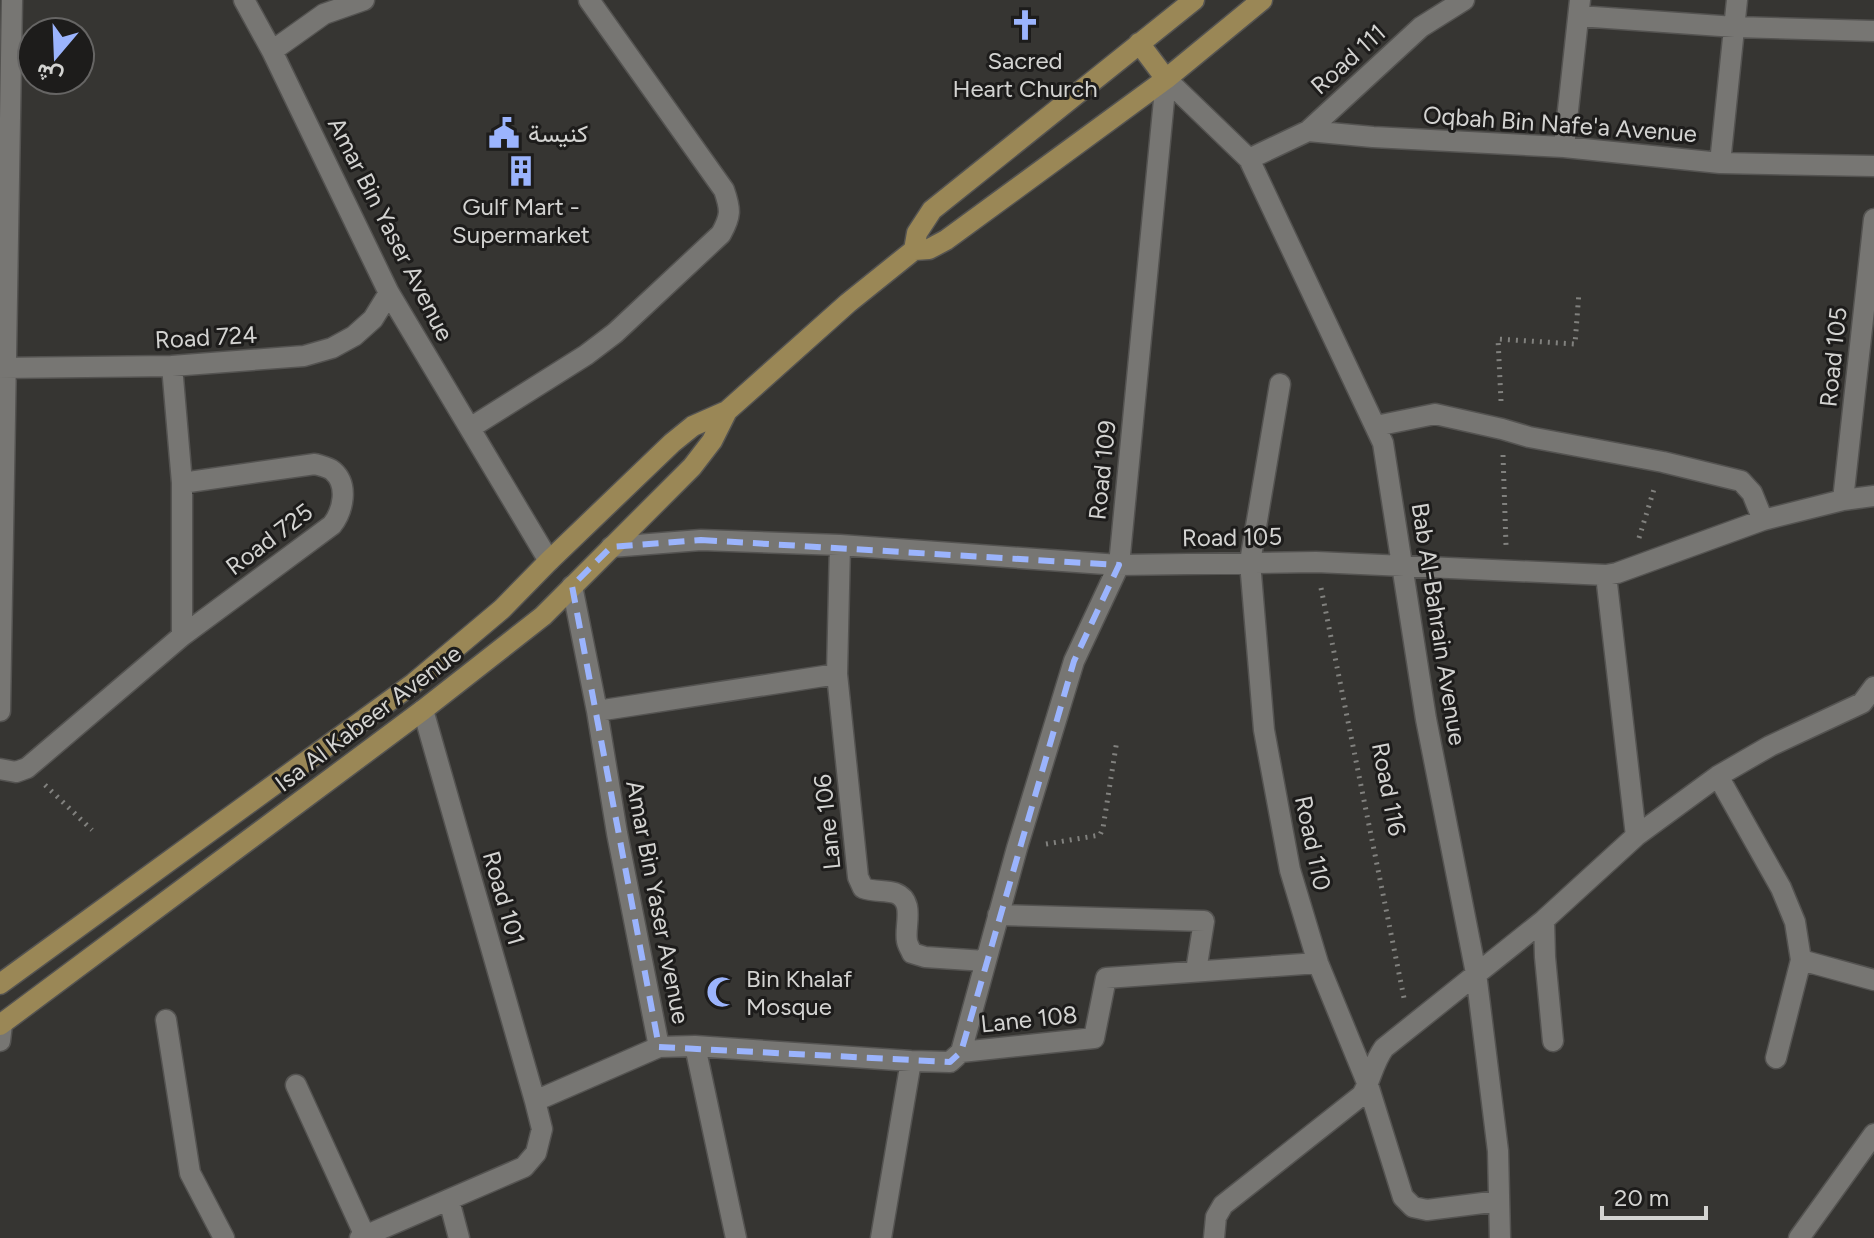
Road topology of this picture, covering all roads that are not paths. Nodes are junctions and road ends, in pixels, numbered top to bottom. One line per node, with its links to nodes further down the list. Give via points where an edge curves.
1 (12, 0): 24 (street)
2 (244, 0): 13 (street, Amar Bin Yaser Avenue)
3 (364, 0): 13 (street, via 324,14)
4 (589, 0): 28 (street, via 724,190 730,218 721,234 615,333)
5 (1194, 0): 12 (main road, Isa Al Kabeer Avenue)
6 (1262, 0): 14 (main road, Isa Al Kabeer Avenue)
7 (1464, 0): 15 (street, Road 111, via 1421,27)
8 (1737, 0): 10 (street)
9 (1580, 8): 10 (street); 16 (street)
10 (1735, 27): 11 (street); 18 (street)
11 (1874, 31)
12 (1139, 43): 14 (main road); 21 (main road, Isa Al Kabeer Avenue, via 932,210 917,233)
13 (272, 51): 22 (street, Amar Bin Yaser Avenue)
14 (1166, 79): 17 (street, Bab Al-Bahrain Avenue); 21 (main road, Isa Al Kabeer Avenue, via 946,240); 37 (street, Road 109)
15 (1308, 131): 16 (street, Oqbah Bin Nafe'a Avenue); 17 (street)
16 (1564, 147): 18 (street, Oqbah Bin Nafe'a Avenue)
17 (1249, 159): 27 (street, Bab Al-Bahrain Avenue)
18 (1720, 163): 19 (street, Oqbah Bin Nafe'a Avenue)
19 (1874, 166)
20 (1874, 219): 31 (street, Road 105)
21 (914, 250): 26 (main road, Isa Al Kabeer Avenue)
22 (389, 293): 23 (street, Road 724, via 373,319 332,348 304,356); 28 (street, Amar Bin Yaser Avenue)
23 (172, 366): 24 (street, Road 724); 29 (street)
24 (3, 368): 42 (street)
25 (1280, 384): 36 (street, Road 110)
26 (727, 411): 34 (main road, Isa Al Kabeer Avenue, via 692,467); 35 (main road, Isa Al Kabeer Avenue, via 693,426 672,443)
27 (1376, 426): 32 (street, via 1435,414 1663,462 1741,481); 38 (street, Bab Al-Bahrain Avenue)
28 (470, 428): 35 (street, Amar Bin Yaser Avenue)
29 (182, 483): 41 (street); 41 (street, Road 725, via 315,464 333,471 343,497 332,525)
30 (1874, 496): 31 (street, Road 105)
31 (1843, 500): 32 (street, Road 105)
32 (1763, 520): 39 (street, Road 105)
33 (840, 545): 34 (street, Road 105, via 701,540); 37 (street, Road 105); 43 (street, Lane 106)
34 (611, 547): 40 (main road, Isa Al Kabeer Avenue)
35 (549, 561): 59 (main road, Isa Al Kabeer Avenue, via 502,609 414,683)
36 (1250, 562): 37 (street, Road 105); 38 (street, Road 105); 55 (street, Road 110, via 1264,730 1290,870)
37 (1119, 565): 51 (street, Road 109, via 1074,661)
38 (1404, 565): 39 (street, Road 105); 57 (street, Bab Al-Bahrain Avenue, via 1426,719)
39 (1606, 575): 50 (street)
40 (572, 586): 45 (main road, Isa Al Kabeer Avenue, via 543,616); 47 (street, Amar Bin Yaser Avenue)
41 (182, 636): 48 (street, Road 725, via 27,768)
42 (0, 649): 46 (street)
43 (837, 674): 47 (street); 54 (street, Lane 106, via 863,888 903,899 912,953)
44 (1874, 687): 49 (street, via 1862,703)
45 (423, 710): 61 (main road, Isa Al Kabeer Avenue); 70 (street, Road 101)
46 (0, 711)
47 (597, 711): 64 (street, Amar Bin Yaser Avenue)
48 (0, 769)
49 (1718, 776): 50 (street); 53 (street, via 1781,888 1795,922)
50 (1636, 836): 52 (street)
51 (998, 915): 54 (street, Road 109); 56 (street, via 1204,921)
52 (1544, 920): 57 (street); 62 (street)
53 (1801, 960): 58 (street); 66 (street)
54 (985, 961): 65 (street, Road 109)
55 (1318, 963): 56 (street, Lane 108); 69 (street, Road 110)
56 (1196, 971): 65 (street, Lane 108, via 1106,978 1094,1038)
57 (1476, 973): 69 (street, via 1384,1048); 73 (street, Bab Al-Bahrain Avenue, via 1498,1151)
58 (1874, 980)
59 (0, 984)
60 (166, 1020): 75 (street, via 190,1173)
61 (0, 1027)
62 (1553, 1041)
63 (695, 1046): 64 (street, Amar Bin Yaser Avenue); 67 (street); 77 (street, Amar Bin Yaser Avenue)
64 (659, 1047): 70 (street)
65 (961, 1052): 67 (street, via 950,1062)
66 (1776, 1058)
67 (911, 1061): 78 (street)
68 (296, 1085): 74 (street, Road 101)
69 (1368, 1085): 73 (street, Road 110, via 1403,1197 1413,1207); 79 (street, via 1223,1205)
70 (535, 1101): 72 (street, Road 101, via 542,1129 536,1153 524,1167)
71 (1874, 1134): 81 (street)
72 (449, 1200): 74 (street, Road 101); 76 (street)
73 (1499, 1201): 80 (street, Bab Al-Bahrain Avenue)
74 (363, 1237)
75 (224, 1238)
76 (459, 1238)
77 (736, 1238)
78 (881, 1238)
79 (1214, 1238)
80 (1500, 1238)
81 (1799, 1238)

